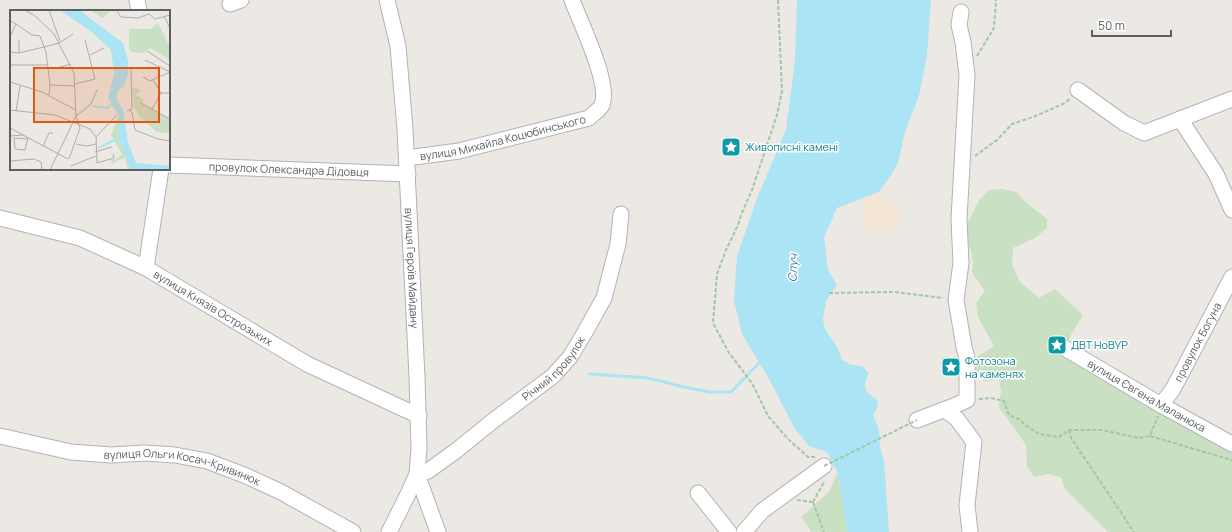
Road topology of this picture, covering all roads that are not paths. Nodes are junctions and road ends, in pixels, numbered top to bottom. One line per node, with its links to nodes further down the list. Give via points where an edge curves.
1 (137, 0): 4 (street)
2 (387, 0): 9 (street, вулиця Героїв Майдану, via 398,46)
3 (572, 0): 9 (street, вулиця Михайла Коцюбинського, via 601,74 604,91 602,106 589,118 459,150)
4 (139, 10)
5 (960, 12): 21 (street, via 959,25 966,75 959,219 961,263 956,300 967,358 967,400)
6 (1078, 90): 8 (street, via 1124,123 1144,133)
7 (1232, 99): 8 (street)
8 (1180, 119): 13 (street, via 1216,174)
9 (407, 158): 12 (street, вулиця Героїв Майдану)
10 (170, 165): 12 (street, провулок Олександра Дідовця)
11 (161, 170): 16 (street)
12 (408, 174): 22 (street, вулиця Героїв Майдану)
13 (1232, 210)
14 (621, 214): 27 (street, Річний провулок, via 618,244 604,298 570,357 553,376 457,450 428,471)
15 (0, 218): 16 (street, вулиця Князів Острозьких, via 80,238)
16 (146, 268): 22 (street, вулиця Князів Острозьких, via 308,364)
17 (1232, 277): 18 (street, провулок Богуна)
18 (1227, 300): 20 (street, провулок Богуна, via 1174,389)
19 (1061, 346): 20 (street, вулиця Євгена Маланюка)
20 (1161, 405): 25 (street, вулиця Євгена Маланюка)
21 (945, 410): 23 (street); 34 (street, via 956,419 974,442 967,505)
22 (419, 416): 27 (street, вулиця Героїв Майдану)
23 (917, 420)
24 (0, 436): 29 (street, вулиця Ольги Косач-Кривинюк, via 71,452 175,455 207,462 282,492)
25 (1232, 444)
26 (825, 466): 33 (street, via 762,511)
27 (417, 474): 30 (street, вулиця Героїв Майдану); 31 (street)
28 (698, 493): 32 (street)
29 (353, 532)
30 (389, 532)
31 (438, 532)
32 (729, 532)
33 (744, 532)
34 (970, 532)

